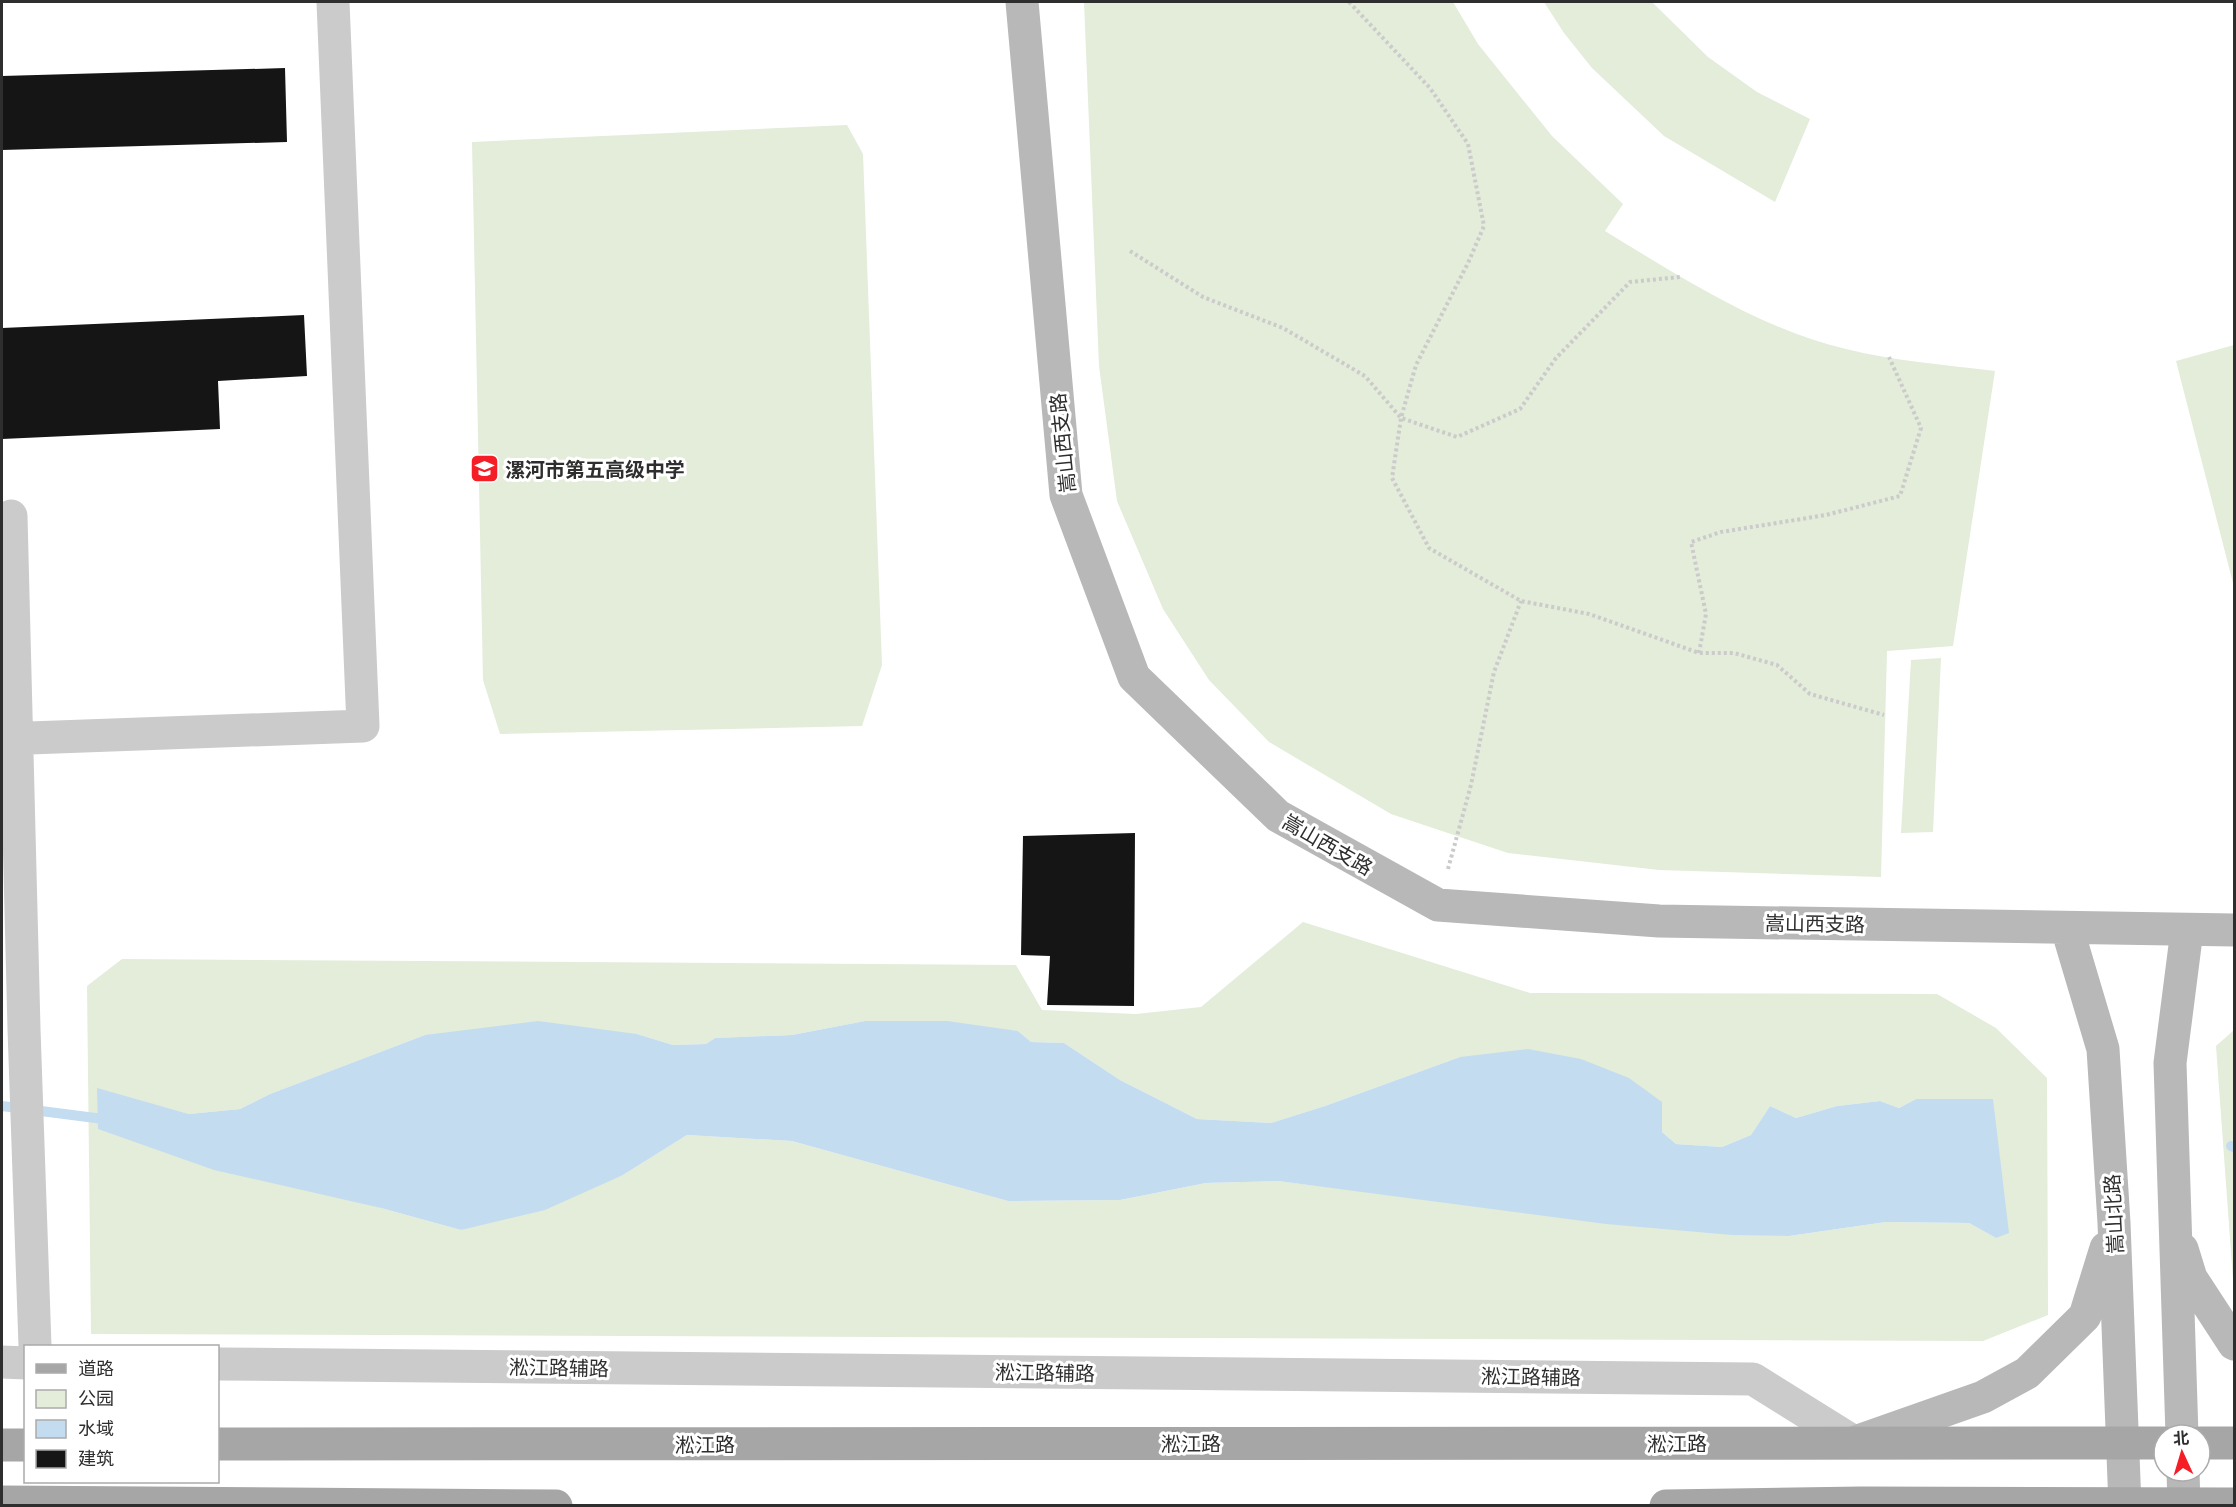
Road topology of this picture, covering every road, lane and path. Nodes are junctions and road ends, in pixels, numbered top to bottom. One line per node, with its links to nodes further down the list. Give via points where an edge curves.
1 (333, 2): 12 (street, via 363,726)
2 (1022, 2): 13 (main road, 嵩山西支路, via 1066,495 1134,676 1278,816)
3 (1349, 2): 7 (path, via 1430,88 1468,144 1484,226 1416,365)
4 (1130, 251): 7 (path, via 1203,297 1283,328 1365,376)
5 (1680, 277): 7 (path, via 1630,282 1556,358 1520,409 1457,437)
6 (1889, 357): 10 (path, via 1921,428 1900,496 1826,514 1721,532 1691,542 1706,614)
7 (1401, 418): 9 (path, via 1392,478 1428,548)
8 (11, 516): 12 (street)
9 (1521, 601): 10 (path, via 1589,614); 13 (path, via 1494,672 1471,785)
10 (1698, 653): 11 (path, via 1734,653 1777,665 1810,694)
11 (1884, 715)
12 (9, 739): 20 (street, via 24,1029)
13 (1438, 905): 14 (main road, 嵩山西支路, via 1659,921)
14 (2067, 928): 15 (main road, 嵩山西支路); 18 (main road, 嵩山北路, via 2103,1048)
15 (2187, 930): 16 (main road, 嵩山西支路); 17 (main road, via 2170,1064)
16 (2235, 930)
17 (2174, 1222): 19 (main road, via 2192,1278); 24 (main road)
18 (2114, 1223): 25 (main road, via 2085,1316 2027,1373 1983,1397); 26 (main road, 嵩山北路)
19 (2235, 1344)
20 (34, 1345)
21 (2, 1362): 22 (street)
22 (24, 1363)
23 (219, 1364): 25 (street, 淞江路辅路, via 1753,1379)
24 (2182, 1423)
25 (1854, 1442): 26 (main road, 淞江路); 30 (main road, 淞江路)
26 (2122, 1443): 27 (main road, 淞江路); 37 (main road, 嵩山北路)
27 (2152, 1443)
28 (2212, 1443): 29 (main road)
29 (2235, 1443)
30 (219, 1444)
31 (2, 1445): 32 (main road)
32 (24, 1445)
33 (2183, 1483): 38 (main road)
34 (2, 1502): 39 (main road)
35 (2235, 1504): 38 (main road)
36 (1862, 1505): 37 (main road); 40 (main road)
37 (2125, 1505): 38 (main road)
38 (2184, 1505)
39 (556, 1506)
40 (1666, 1506)

